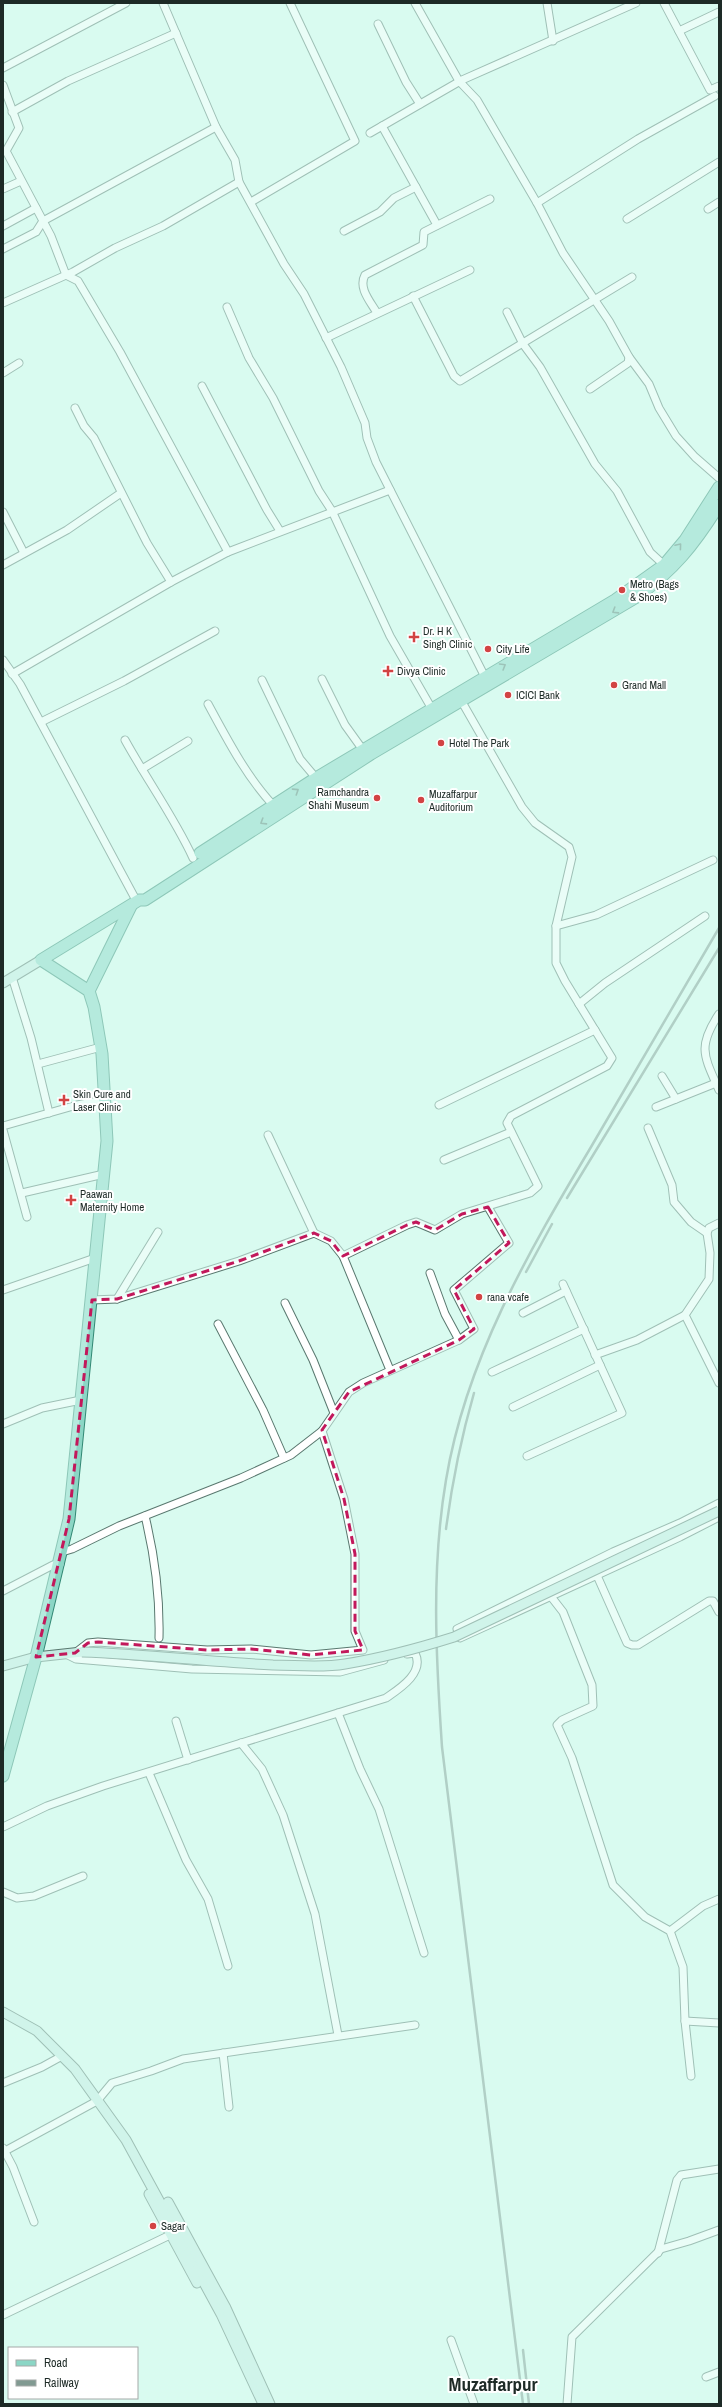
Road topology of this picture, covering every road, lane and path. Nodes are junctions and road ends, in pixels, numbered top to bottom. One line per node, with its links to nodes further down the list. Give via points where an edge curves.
1 (126, 3): 13 (street)
2 (163, 3): 11 (street)
3 (290, 3): 29 (street, via 355,141)
4 (415, 3): 14 (street)
5 (547, 3): 12 (street)
6 (636, 3): 12 (street)
7 (664, 3): 10 (street)
8 (719, 12): 10 (street)
9 (378, 24): 18 (street, via 406,82)
10 (680, 31): 17 (street)
11 (176, 33): 19 (street, via 68,81); 21 (street)
12 (553, 41): 14 (street)
13 (3, 68)
14 (459, 81): 18 (street); 31 (street, via 477,100)
15 (3, 85): 19 (street)
16 (719, 86): 17 (street)
17 (715, 96): 31 (street, via 638,139)
18 (420, 104): 20 (street)
19 (12, 112): 24 (street, via 19,128 6,151)
20 (382, 126): 22 (street); 26 (street)
21 (216, 127): 25 (street, via 235,160); 34 (street)
22 (370, 133)
23 (719, 162): 35 (street)
24 (21, 181): 27 (street); 32 (street)
25 (239, 182): 29 (street); 41 (street, via 163,226 115,248)
26 (416, 187): 36 (street); 38 (street, via 394,198 380,212)
27 (3, 189)
28 (490, 199): 36 (street)
29 (251, 202): 49 (street)
30 (719, 202): 33 (street)
31 (537, 203): 44 (street, via 563,253)
32 (36, 208): 34 (street); 37 (street)
33 (708, 209)
34 (43, 220): 39 (street, via 36,232); 41 (street)
35 (627, 220)
36 (437, 225): 48 (street, via 424,232 423,245 366,275 362,280 363,289)
37 (3, 226)
38 (344, 232)
39 (3, 249)
40 (470, 270): 43 (street)
41 (66, 275): 45 (street); 65 (street, via 78,281 120,352)
42 (632, 277): 44 (street)
43 (413, 296): 48 (street); 50 (street, via 454,376 460,381)
44 (593, 299): 50 (street); 51 (street)
45 (3, 303)
46 (227, 307): 62 (street, via 249,358 273,398 319,491)
47 (507, 312): 50 (street)
48 (377, 313): 49 (street)
49 (326, 338): 59 (street, via 366,423 366,438)
50 (523, 344): 68 (street, via 540,367 595,464 617,491 650,552)
51 (629, 357): 55 (street, via 628,363); 57 (street, via 649,384 659,408 676,436)
52 (19, 363): 53 (street)
53 (3, 373)
54 (202, 386): 64 (street)
55 (590, 389)
56 (75, 408): 60 (street, via 84,426 94,438)
57 (719, 478)
58 (719, 487): 68 (main road, one-way to 58, via 688,535)
59 (390, 490): 62 (street); 73 (street)
60 (121, 493): 66 (street, via 67,530); 69 (street)
61 (719, 505): 76 (main road, one-way to 76, via 691,548 662,578 605,617)
62 (332, 511): 64 (street); 78 (street, via 390,636)
63 (3, 512): 66 (street)
64 (280, 531): 65 (street)
65 (228, 552): 69 (street, via 225,556)
66 (24, 553): 67 (street)
67 (3, 565)
68 (664, 565): 73 (main road, one-way to 68, via 615,600)
69 (171, 582): 72 (street)
70 (214, 631): 79 (street, via 124,681)
71 (3, 660): 72 (street)
72 (12, 674): 79 (street)
73 (485, 677): 78 (main road)
74 (322, 679): 82 (street, via 345,725)
75 (262, 680): 84 (street, via 300,759)
76 (462, 702): 88 (main road, one-way to 88, via 371,754 145,900); 90 (street, via 522,807 535,823 569,847 572,857)
77 (208, 704): 85 (street, via 233,750)
78 (432, 709): 82 (main road)
79 (41, 722): 88 (street)
80 (125, 740): 83 (street)
81 (188, 741): 83 (street)
82 (363, 750): 84 (main road)
83 (142, 769): 86 (street, via 180,830)
84 (316, 778): 85 (main road, one-way to 84)
85 (273, 805): 86 (main road)
86 (193, 858): 88 (main road, via 140,895)
87 (712, 860): 90 (street, via 596,915)
88 (136, 903): 91 (main road); 94 (main road)
89 (705, 916): 95 (street, via 605,983)
90 (556, 926): 95 (street, via 556,963)
91 (41, 960): 92 (main road); 94 (main road)
92 (12, 977): 93 (main road); 99 (street)
93 (3, 983)
94 (89, 991): 98 (main road)
95 (579, 1004): 97 (street)
96 (719, 1014): 101 (street, via 709,1030 704,1048)
97 (595, 1030): 105 (street); 111 (street, via 612,1058 607,1066 511,1116 507,1123)
98 (101, 1047): 99 (street); 104 (main road)
99 (38, 1064): 107 (street)
100 (662, 1076): 103 (street)
101 (716, 1083): 102 (street); 103 (street)
102 (719, 1090)
103 (676, 1099): 106 (street)
104 (104, 1100): 107 (street); 114 (main road, via 107,1141)
105 (439, 1105)
106 (656, 1107)
107 (49, 1113): 108 (street)
108 (3, 1126)
109 (648, 1128): 121 (street, via 672,1185 674,1202 691,1222)
110 (3, 1130): 115 (street)
111 (511, 1132): 113 (street); 116 (street, via 538,1186 530,1192)
112 (268, 1135): 120 (street)
113 (444, 1160)
114 (104, 1174): 115 (street); 123 (main road)
115 (22, 1193): 117 (street)
116 (488, 1207): 122 (street, via 462,1214 435,1230 416,1222 407,1225); 135 (street, via 509,1243 454,1290 474,1329)
117 (28, 1217)
118 (719, 1223): 121 (street, via 709,1228)
119 (158, 1232): 128 (street)
120 (314, 1232): 122 (street, via 331,1241); 128 (street, via 239,1261)
121 (707, 1234): 132 (street, via 709,1279)
122 (343, 1256): 138 (street)
123 (95, 1258): 126 (street); 129 (main road)
124 (430, 1273): 135 (street, via 445,1314)
125 (563, 1284): 127 (street)
126 (3, 1290)
127 (566, 1291): 131 (street); 134 (street)
128 (117, 1299): 129 (street)
129 (92, 1300): 141 (main road)
130 (285, 1303): 143 (street, via 313,1360)
131 (523, 1313)
132 (685, 1315): 136 (street, via 637,1340); 140 (street)
133 (218, 1324): 147 (street, via 263,1410)
134 (584, 1330): 136 (street); 139 (street)
135 (459, 1340): 138 (street)
136 (595, 1355): 137 (street)
137 (600, 1365): 142 (street); 146 (street, via 622,1413)
138 (390, 1370): 143 (street, via 349,1392)
139 (492, 1372)
140 (719, 1383)
141 (81, 1400): 144 (street, via 42,1408); 152 (main road, via 69,1519)
142 (513, 1408)
143 (334, 1413): 145 (street)
144 (3, 1424)
145 (322, 1431): 147 (street); 161 (street, via 344,1499 355,1554 355,1631 363,1650 311,1655 251,1649 207,1650 98,1642 88,1643)
146 (527, 1456)
147 (284, 1458): 150 (street)
148 (719, 1503): 153 (street)
149 (719, 1511): 161 (main road, bridge, via 454,1637 422,1647 344,1664 310,1666)
150 (145, 1516): 152 (street); 160 (street, via 156,1562 160,1605)
151 (719, 1517): 155 (street)
152 (62, 1552): 154 (main road)
153 (591, 1562): 155 (street); 156 (street)
154 (60, 1564): 157 (street); 163 (main road)
155 (597, 1575): 158 (street); 159 (street, via 627,1643 632,1646 638,1645 709,1601 714,1601)
156 (543, 1586): 158 (street); 158 (street, via 457,1629 460,1638)
157 (3, 1590)
158 (551, 1597): 175 (street, via 563,1612 592,1685 593,1706 562,1720 557,1725 572,1758 613,1885 645,1917)
159 (719, 1612)
160 (159, 1638)
161 (79, 1653): 162 (main road)
162 (66, 1654): 163 (main road); 165 (street, via 76,1659 192,1669 340,1672 415,1653 416,1670 405,1686 386,1698)
163 (36, 1657): 164 (main road); 170 (main road)
164 (3, 1666)
165 (338, 1713): 167 (street); 176 (street, via 379,1809)
166 (176, 1721): 168 (street)
167 (241, 1743): 168 (street); 182 (street, via 262,1769 283,1815 315,1914)
168 (188, 1760): 169 (street)
169 (149, 1773): 171 (street, via 47,1806); 177 (street, via 186,1860 208,1899)
170 (3, 1776)
171 (3, 1827)
172 (83, 1876): 173 (street, via 34,1896 18,1898)
173 (3, 1892)
174 (719, 1899): 175 (street, via 703,1906)
175 (670, 1931): 179 (street, via 683,1967)
176 (424, 1953)
177 (228, 1966)
178 (3, 2012): 184 (main road, via 38,2031)
179 (685, 2021): 180 (street); 185 (street)
180 (719, 2023)
181 (415, 2025): 182 (street, via 378,2032)
182 (338, 2035): 183 (street)
183 (223, 2053): 187 (street, via 183,2058 112,2083); 188 (street)
184 (62, 2056): 186 (street); 187 (main road, via 75,2068)
185 (691, 2076)
186 (3, 2083)
187 (97, 2101): 189 (street); 191 (main road, via 126,2140)
188 (228, 2107)
189 (4, 2149): 192 (street)
190 (719, 2169): 195 (street, via 681,2175 677,2180)
191 (148, 2179): 194 (main road, via 147,2189); 201 (main road, via 221,2314); 202 (main road, via 158,2184 226,2308)
192 (34, 2222)
193 (719, 2230): 195 (street, via 661,2249)
194 (170, 2235): 196 (street); 200 (main road, via 215,2313)
195 (658, 2253): 204 (street, via 572,2337)
196 (3, 2315)
197 (451, 2340): 203 (street)
198 (719, 2372): 199 (street)
199 (706, 2377)
200 (258, 2404)
201 (263, 2404)
202 (270, 2404)
203 (474, 2404)
204 (567, 2404)

